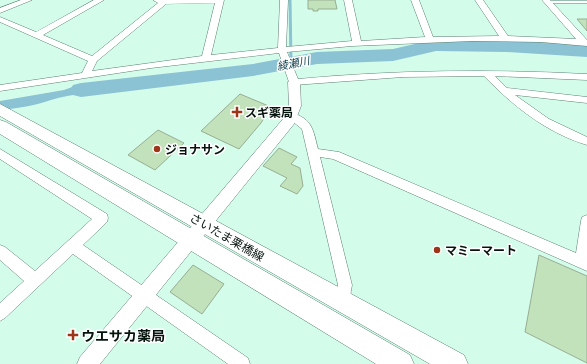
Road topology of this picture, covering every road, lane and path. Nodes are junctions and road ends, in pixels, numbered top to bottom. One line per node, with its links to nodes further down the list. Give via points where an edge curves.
1 (28, 0): 11 (street)
2 (100, 0): 13 (street)
3 (284, 0): 18 (street)
4 (348, 0): 16 (street)
5 (415, 0): 15 (street)
6 (479, 0): 14 (street)
7 (160, 1): 8 (street); 19 (street)
8 (219, 1): 20 (street)
9 (547, 1): 10 (lane); 17 (street)
10 (587, 2)
11 (0, 11)
12 (0, 19): 13 (street)
13 (36, 36): 19 (street, via 88,58)
14 (505, 38): 15 (street); 17 (street)
15 (430, 40): 16 (street)
16 (357, 43): 18 (street)
17 (586, 43)
18 (283, 52): 20 (street); 23 (street)
19 (94, 58): 22 (street)
20 (206, 58): 22 (street)
21 (486, 73): 23 (street); 24 (street); 26 (street)
22 (86, 75): 25 (street)
23 (292, 78): 29 (street, via 295,106)
24 (587, 78)
25 (0, 88)
26 (504, 91): 27 (street); 30 (street, via 546,122)
27 (587, 100)
28 (4, 117): 34 (main road, さいたま栗橋線); 35 (main road, さいたま栗橋線)
29 (292, 117): 32 (street, via 307,128); 34 (street)
30 (587, 141)
31 (0, 153): 36 (street, via 102,218)
32 (314, 153): 38 (street, via 335,156); 41 (street, via 345,285)
33 (587, 221): 38 (street)
34 (204, 224): 35 (street); 41 (main road, さいたま栗橋線)
35 (190, 240): 40 (street); 45 (main road, さいたま栗橋線)
36 (72, 245): 39 (street); 40 (street)
37 (0, 251): 39 (street)
38 (585, 263)
39 (34, 280): 42 (street)
40 (144, 295): 43 (street); 44 (street)
41 (343, 303): 46 (main road, さいたま栗橋線)
42 (0, 313)
43 (87, 364)
44 (242, 364)
45 (401, 364)
46 (455, 364)

